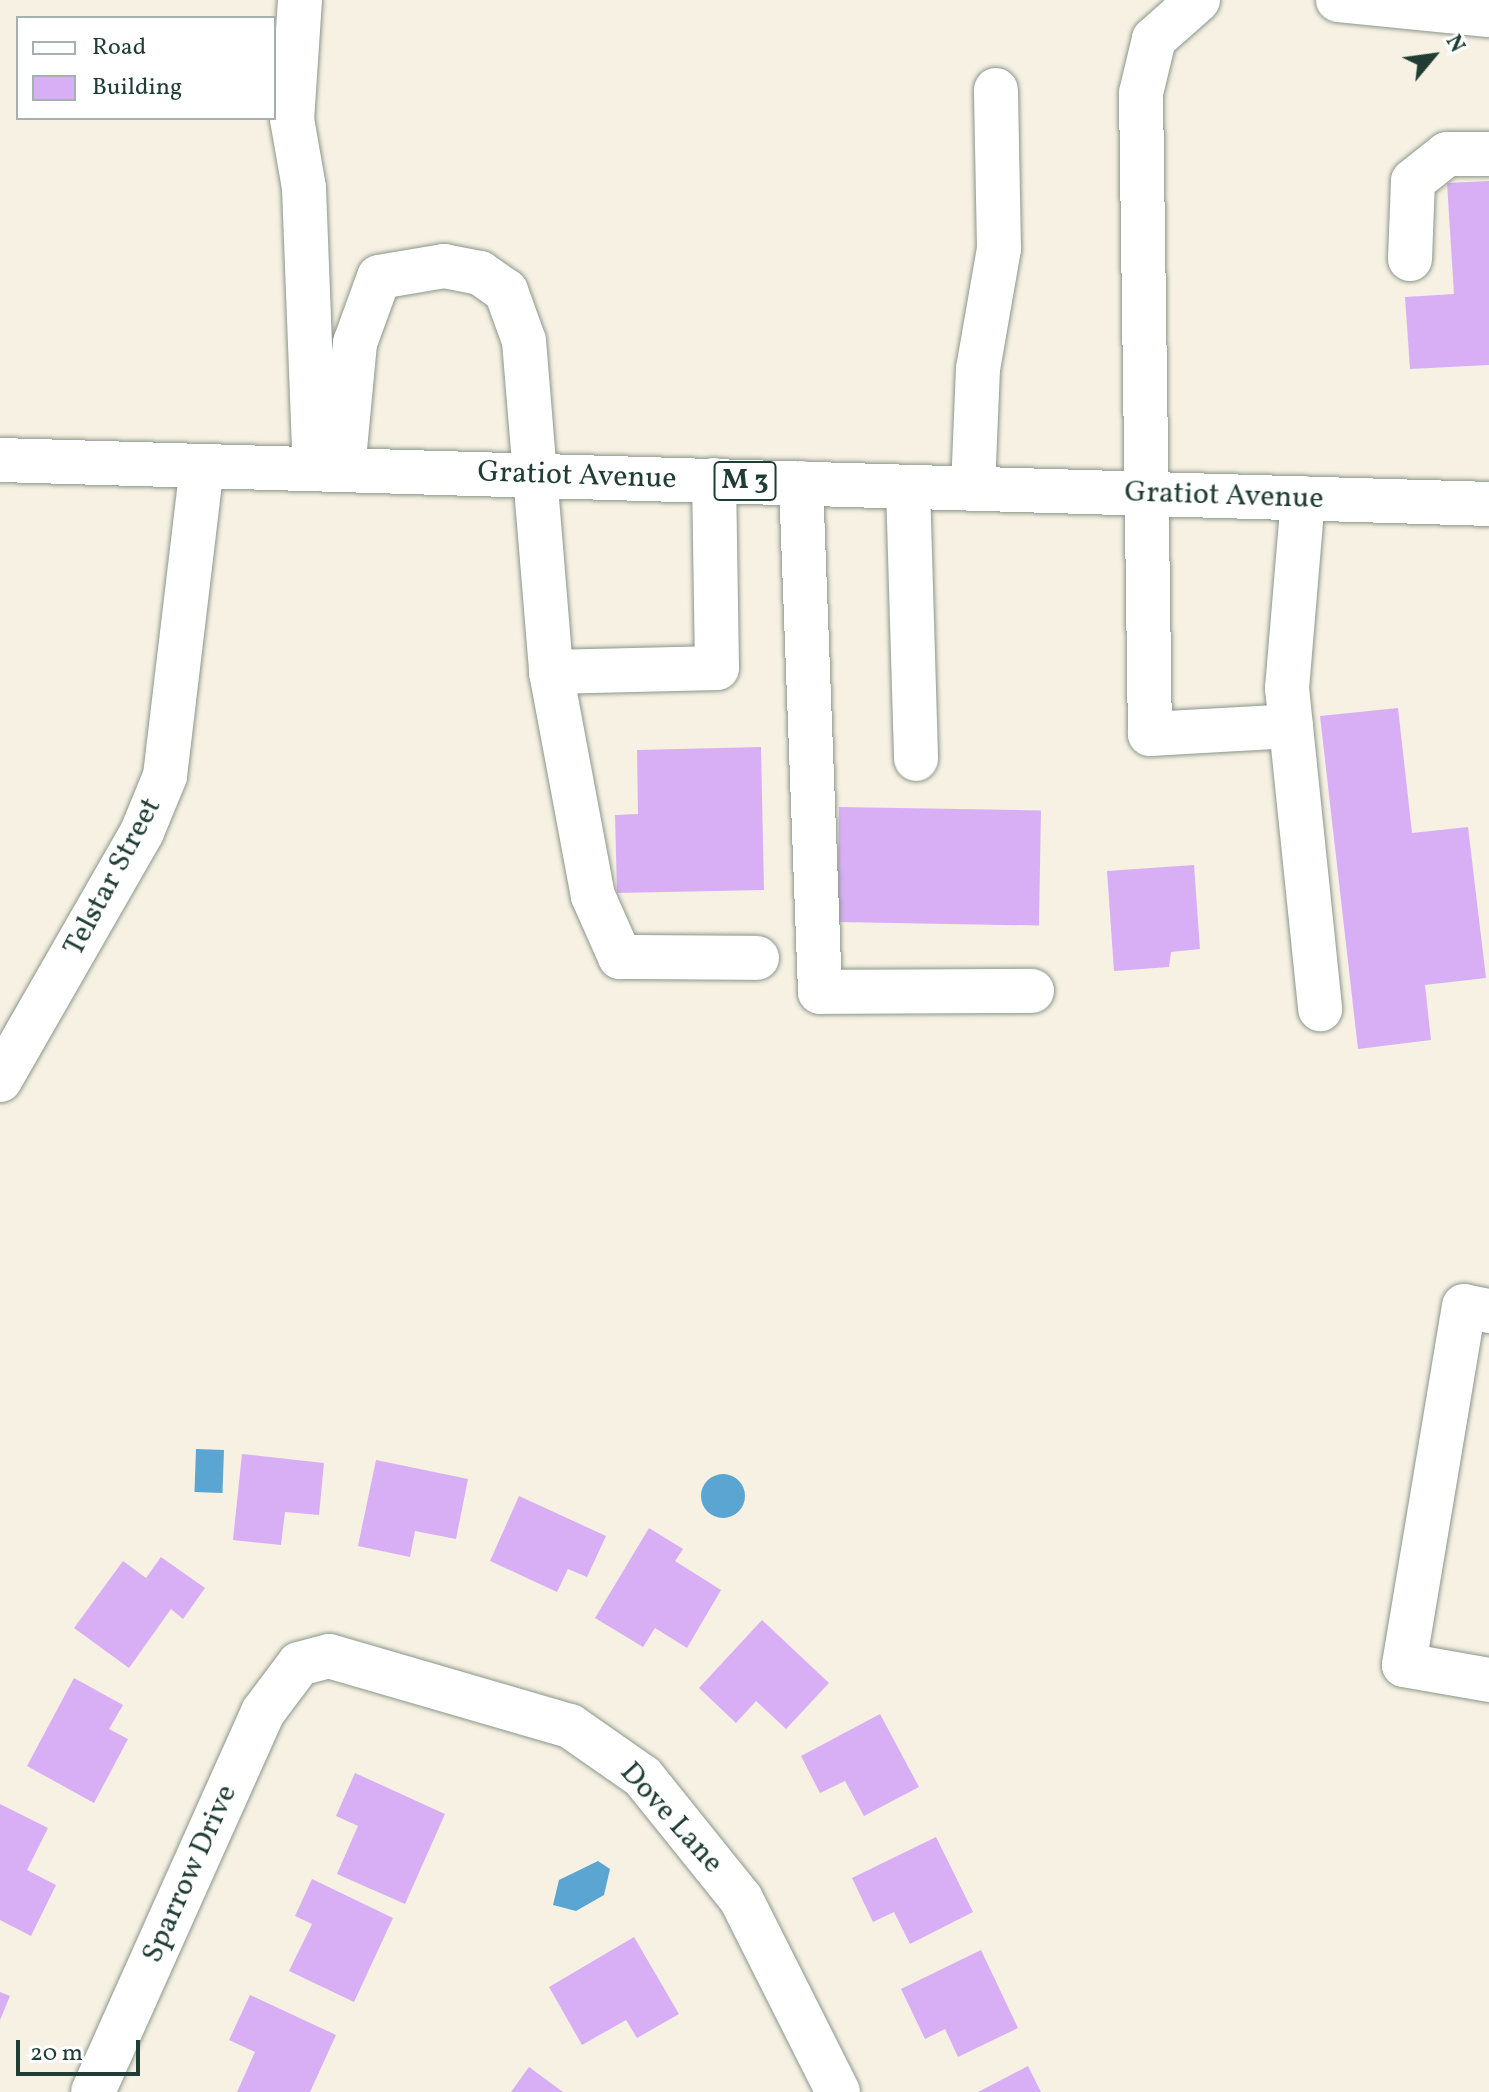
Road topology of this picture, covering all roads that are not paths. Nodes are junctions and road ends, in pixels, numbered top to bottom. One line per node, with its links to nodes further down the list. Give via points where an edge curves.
1 (300, 0): 10 (street, via 292,119 304,188)
2 (1198, 0): 16 (street, via 1154,39 1141,93)
3 (1338, 0): 4 (street)
4 (1489, 15)
5 (996, 90): 15 (street, via 999,249 978,369)
6 (1489, 154): 7 (street, via 1447,154 1413,181)
7 (1410, 259)
8 (0, 460): 9 (street, Gratiot Avenue / M 3)
9 (202, 467): 10 (street, Gratiot Avenue / M 3); 25 (street, Telstar Street, via 165,776 142,832)
10 (329, 470): 11 (street, Gratiot Avenue / M 3); 11 (street, via 366,298 379,277 444,266 480,273 506,291 524,341)
11 (529, 475): 12 (street, Gratiot Avenue / M 3); 19 (street)
12 (714, 480): 13 (street, Gratiot Avenue / M 3); 19 (street, via 717,668)
13 (801, 483): 14 (street, Gratiot Avenue / M 3); 23 (street, via 820,992)
14 (908, 487): 15 (street, Gratiot Avenue / M 3); 21 (street)
15 (973, 488): 16 (street, Gratiot Avenue / M 3)
16 (1149, 494): 17 (street, Gratiot Avenue / M 3); 20 (street, via 1150,734)
17 (1303, 498): 18 (street, Gratiot Avenue / M 3); 20 (street, via 1287,688)
18 (1489, 504)
19 (551, 672): 22 (street, via 593,896 620,957)
20 (1291, 726): 24 (street)
21 (916, 759)
22 (757, 958)
23 (1032, 991)
24 (1320, 1009)
25 (0, 1080)
26 (1489, 1311): 28 (street, via 1464,1306 1404,1665)
27 (299, 1664): 29 (street, Dove Lane, via 356,1658 570,1726 643,1777 741,1899); 30 (street, Sparrow Drive, via 263,1712)
28 (1489, 1680)
29 (835, 2091)
30 (93, 2092)

